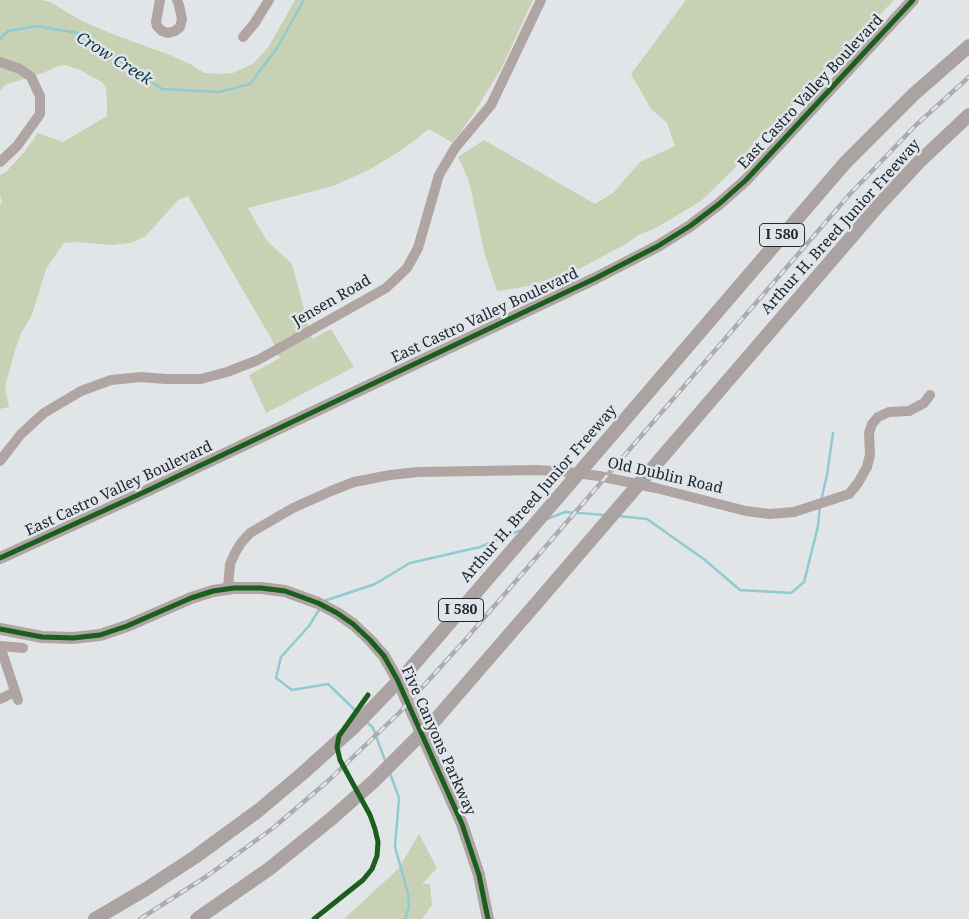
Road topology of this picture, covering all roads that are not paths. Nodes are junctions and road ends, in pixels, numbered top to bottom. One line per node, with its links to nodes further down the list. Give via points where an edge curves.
1 (160, 0): 2 (street, via 156,22 162,31 168,33 180,27 182,19)
2 (177, 0)
3 (269, 0): 6 (street)
4 (542, 0): 12 (street, Jensen Road, via 491,105 439,175 418,248 407,268 386,288 258,360 227,372 202,378 111,380 81,391 44,413 21,434)
5 (913, 0): 13 (main road, East Castro Valley Boulevard, via 746,180 720,204 658,246)
6 (243, 37)
7 (969, 46): 19 (highway, Arthur H. Breed Junior Freeway / I 580, bridge, via 914,94 845,163 409,670 355,726 259,810 195,857)
8 (2, 63): 10 (street, via 31,77 40,96 40,114 17,146)
9 (969, 115): 20 (highway, Arthur H. Breed Junior Freeway, bridge, via 879,205 437,718 331,819 269,869)
10 (0, 162)
11 (930, 395): 14 (street, Old Dublin Road, via 924,403 909,411 889,412 872,424 867,467 849,494 794,512 746,511 656,488 568,472 418,472 390,475 331,490 250,533 232,558 228,576)
12 (0, 461)
13 (0, 558)
14 (234, 588): 15 (main road, Five Canyons Parkway, via 191,598 100,635 42,637); 21 (main road, Five Canyons Parkway, via 279,590 307,598 337,613 379,650 393,671 451,796 471,849)
15 (0, 629)
16 (0, 646): 17 (street); 18 (street, via 17,696)
17 (23, 648)
18 (0, 699)
19 (95, 919)
20 (197, 919)
21 (488, 919)

